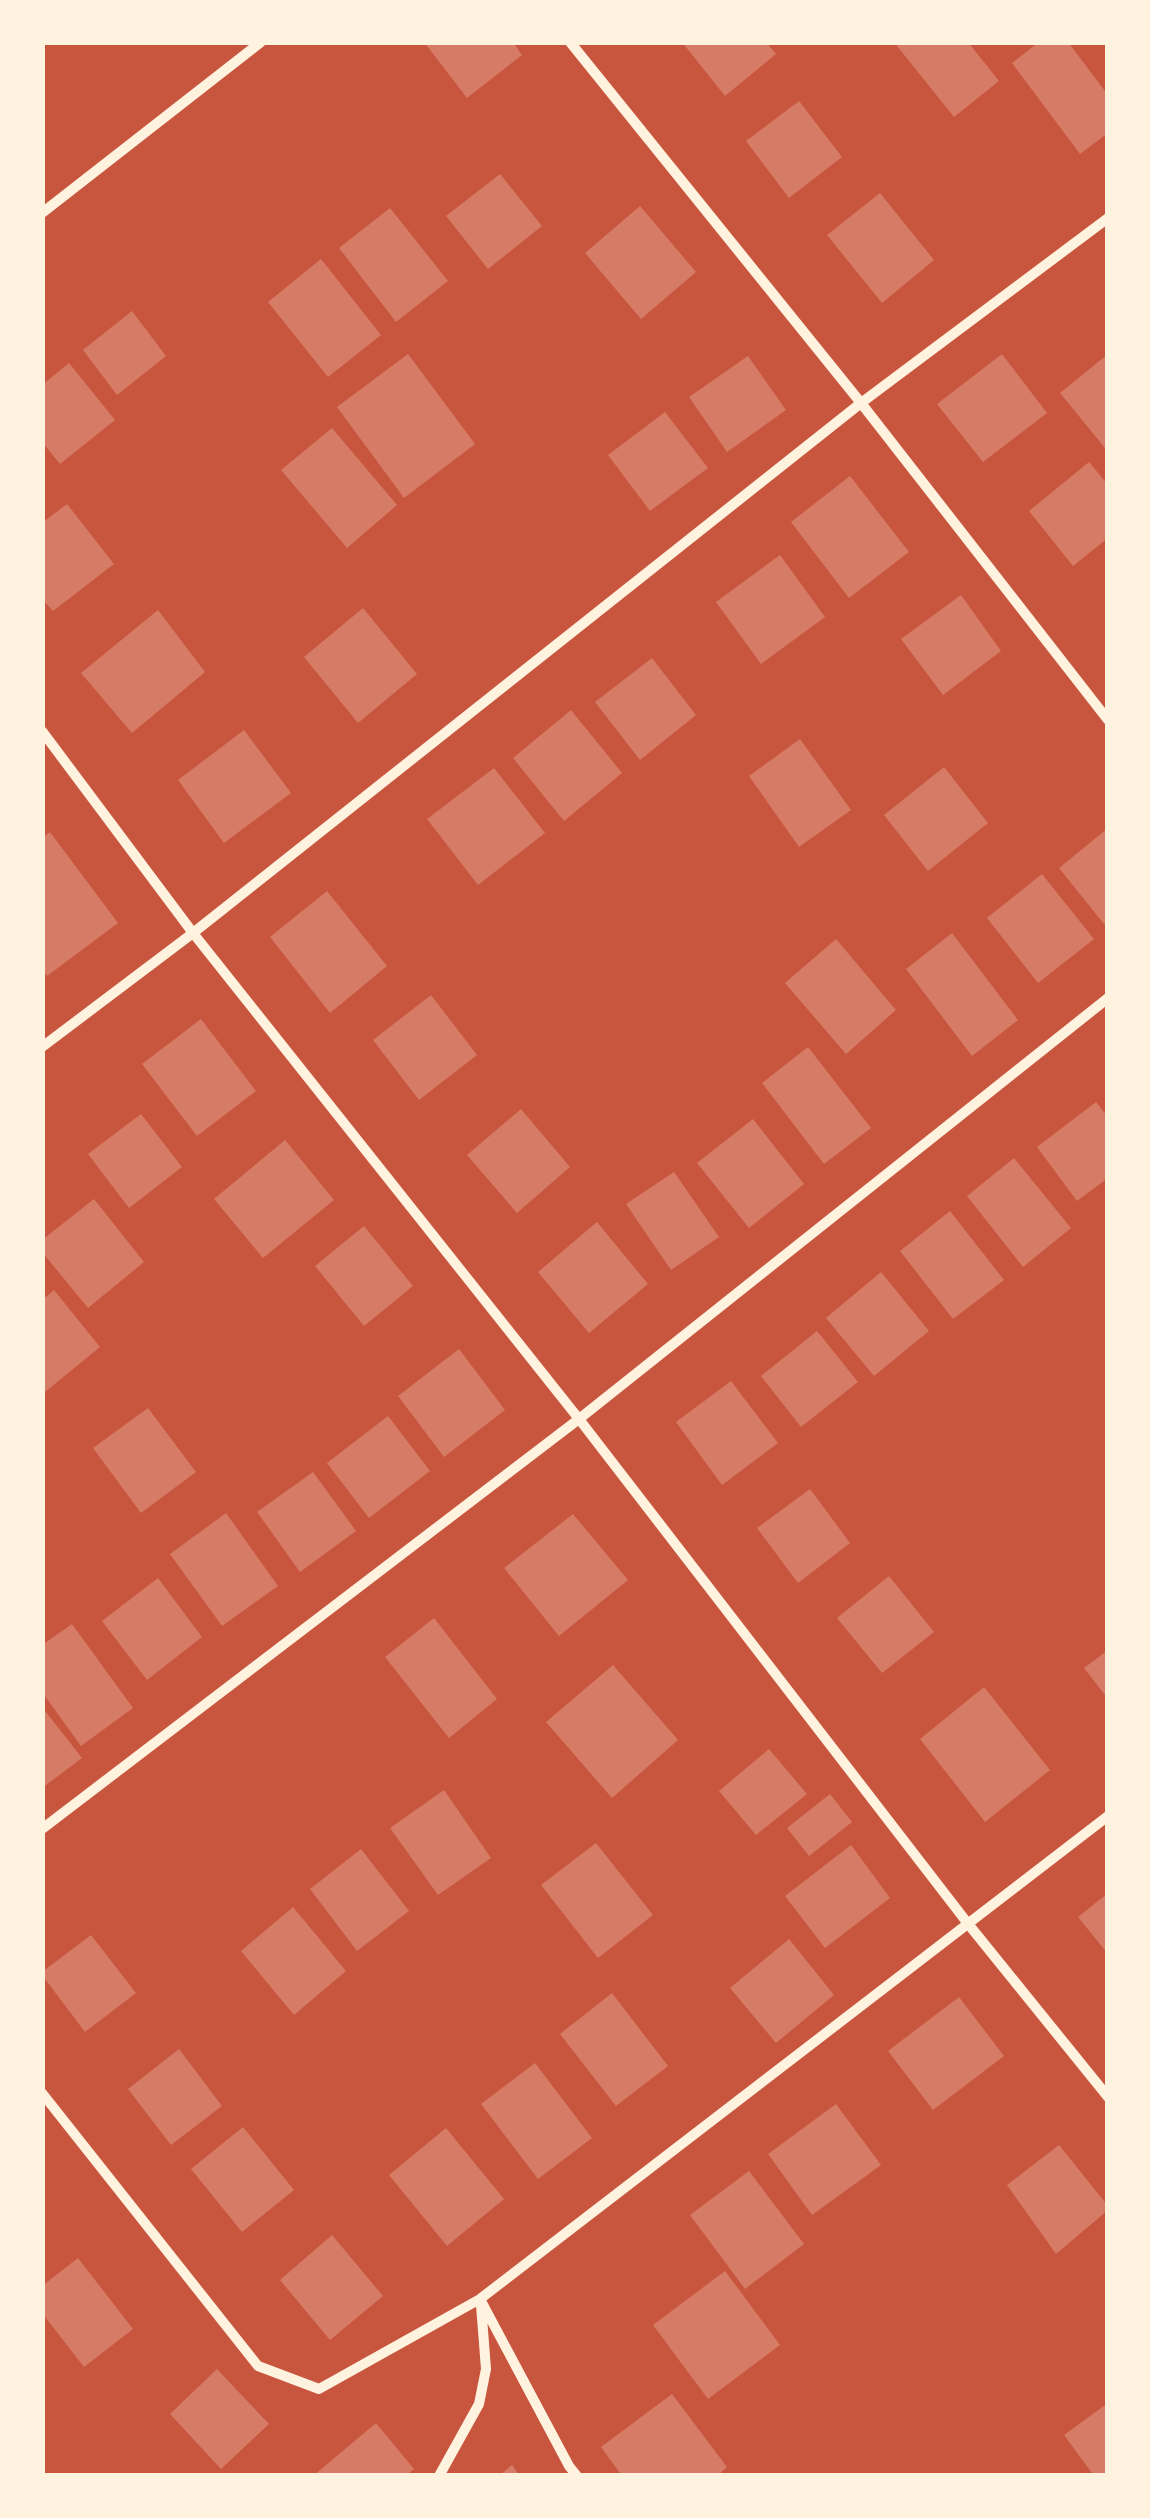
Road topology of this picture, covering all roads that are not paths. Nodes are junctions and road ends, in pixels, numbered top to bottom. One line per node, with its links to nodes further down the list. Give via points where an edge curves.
1 (261, 42): 3 (street)
2 (570, 42): 5 (street)
3 (42, 213)
4 (1108, 218): 5 (street)
5 (860, 403): 6 (street); 8 (street)
6 (1108, 720)
7 (42, 731): 8 (street)
8 (193, 933): 10 (street); 11 (street)
9 (1108, 998): 11 (street)
10 (42, 1048)
11 (580, 1419): 13 (street); 14 (street)
12 (1108, 1816): 14 (street)
13 (42, 1829)
14 (969, 1925): 16 (street); 17 (street)
15 (42, 2093): 17 (street, via 258,2366 319,2388)
16 (1108, 2098)
17 (480, 2299): 18 (street, via 486,2370 479,2404); 19 (street)
18 (439, 2476)
19 (577, 2476)

